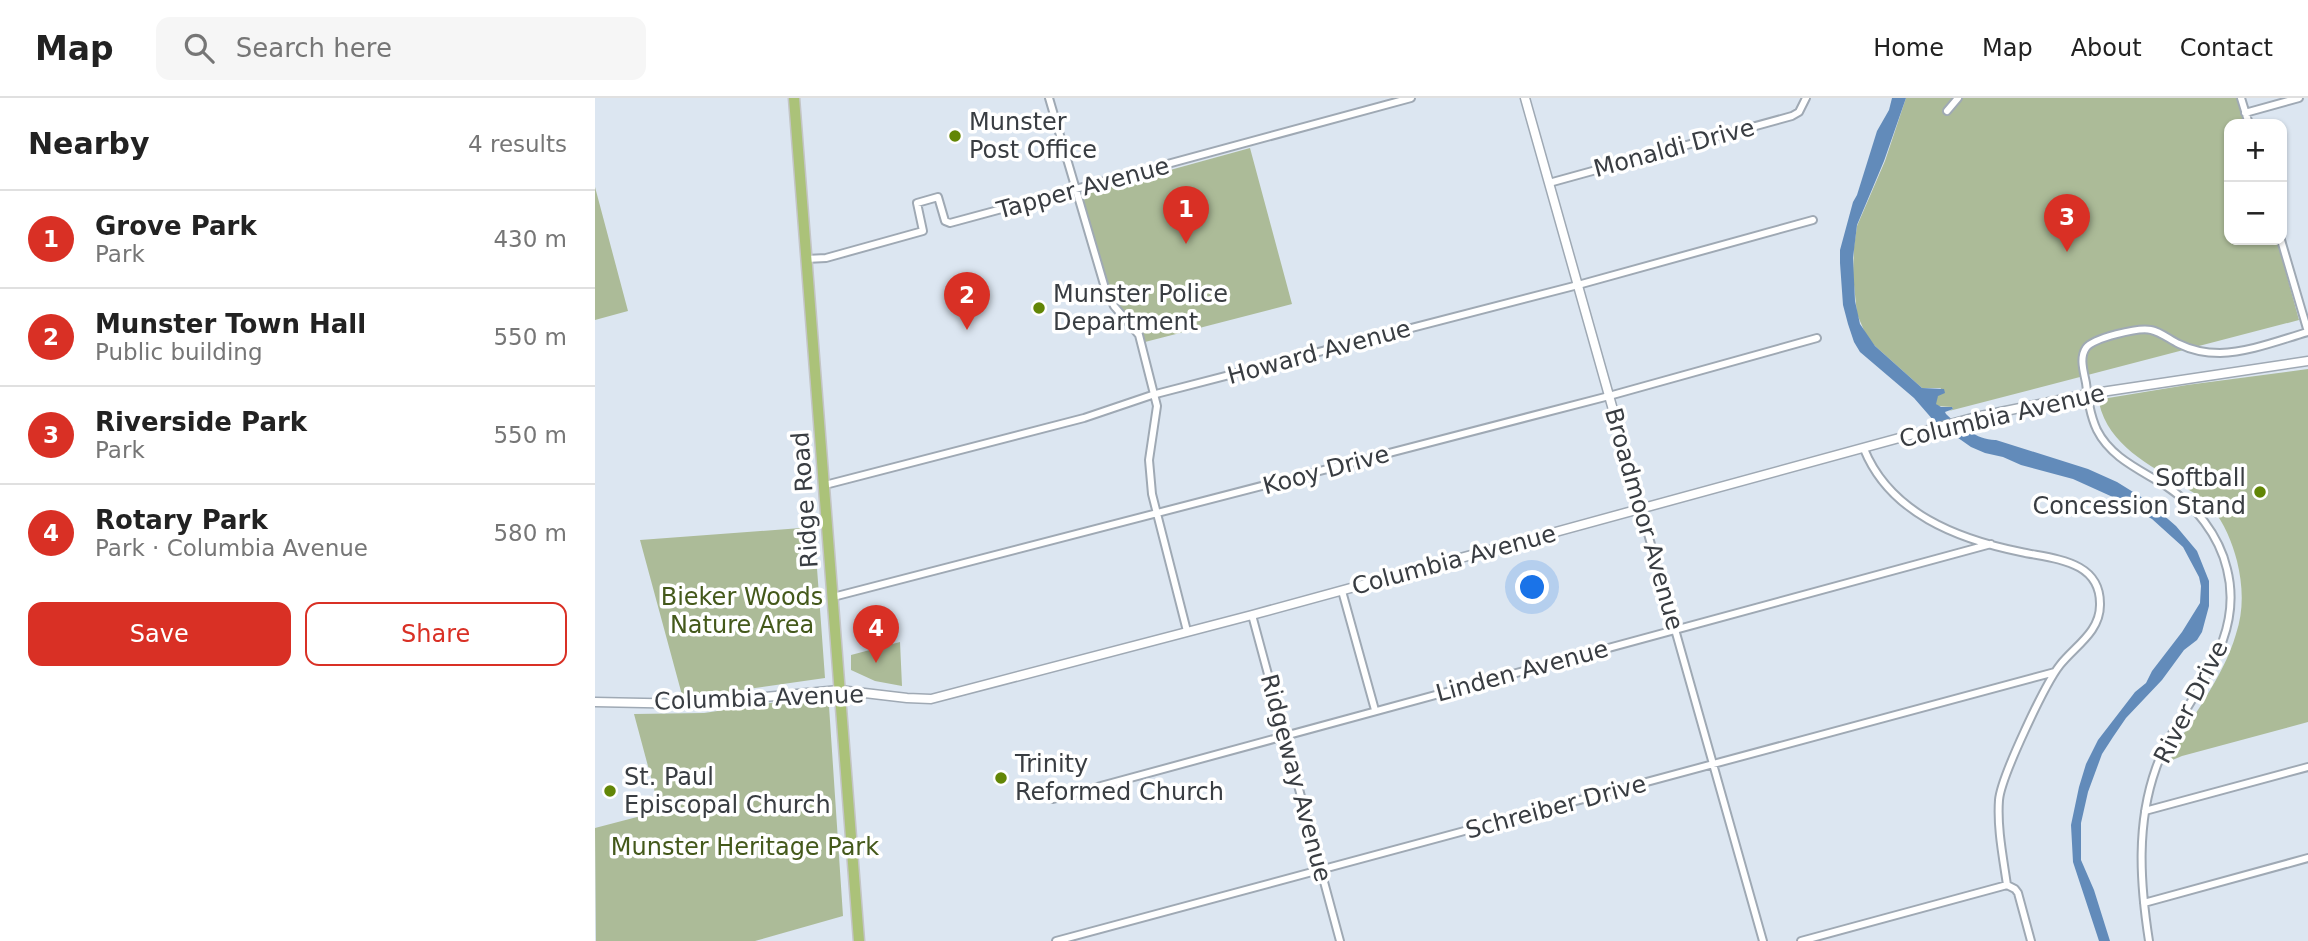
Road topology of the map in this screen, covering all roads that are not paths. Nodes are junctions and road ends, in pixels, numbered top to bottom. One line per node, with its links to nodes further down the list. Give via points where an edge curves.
1 (794, 98): 16 (main road, Ridge Road)
2 (1049, 98): 13 (street)
3 (1411, 98): 13 (street, Tapper Avenue)
4 (1525, 98): 12 (street, Broadmoor Avenue)
5 (1806, 98): 12 (street, Monaldi Drive, via 1792,116)
6 (1958, 98): 9 (street)
7 (2241, 98): 10 (street)
8 (2299, 98): 10 (street)
9 (1947, 111)
10 (2245, 113): 11 (street)
11 (2247, 119)
12 (1549, 183): 17 (street, Broadmoor Avenue)
13 (1077, 190): 16 (street, Tapper Avenue, via 950,223 938,197 917,203 923,231 826,258); 22 (street, via 1105,288 1139,335)
14 (1813, 220): 17 (street, Howard Avenue)
15 (2282, 245): 18 (street)
16 (806, 259): 25 (main road, Ridge Road)
17 (1578, 285): 22 (street, Howard Avenue); 23 (street, Broadmoor Avenue)
18 (2308, 332): 21 (street, River Drive, via 2219,353 2180,345 2151,330 2099,339 2083,353)
19 (1817, 338): 23 (street, Kooy Drive)
20 (2308, 361): 21 (street, Columbia Avenue)
21 (2088, 394): 24 (street, Columbia Avenue, via 1976,417); 42 (street, River Drive, via 2097,430 2107,444 2198,514 2220,550 2230,579 2230,614 2222,646 2167,742)
22 (1152, 395): 25 (street, Howard Avenue, via 1084,418); 27 (street, via 1157,414 1149,460)
23 (1609, 396): 26 (street, Broadmoor Avenue); 27 (street, Kooy Drive)
24 (1864, 449): 26 (street, Columbia Avenue); 28 (street, via 1885,484 1909,508 1945,528)
25 (825, 485): 30 (main road, Ridge Road)
26 (1641, 509): 29 (street, Columbia Avenue); 32 (street, Broadmoor Avenue)
27 (1158, 514): 30 (street, Kooy Drive); 33 (street)
28 (1990, 544): 32 (street, Linden Avenue); 34 (street, via 2073,563 2096,586 2101,603 2097,622)
29 (1342, 591): 31 (street, Columbia Avenue); 37 (street)
30 (833, 597): 35 (main road, Ridge Road)
31 (1252, 615): 33 (street, Columbia Avenue); 38 (street, Ridgeway Avenue)
32 (1675, 630): 37 (street, Linden Avenue); 39 (street, Broadmoor Avenue)
33 (1187, 631): 35 (street, Columbia Avenue, via 931,699)
34 (2055, 672): 39 (street, Schreiber Drive); 45 (street, via 2001,788 1999,827)
35 (839, 690): 36 (street, Columbia Avenue, via 692,704); 47 (main road, Ridge Road)
36 (595, 702)
37 (1375, 710): 38 (street, Linden Avenue)
38 (1284, 735): 41 (street, Linden Avenue); 44 (street, Ridgeway Avenue)
39 (1713, 765): 44 (street, Schreiber Drive); 50 (street, Broadmoor Avenue)
40 (2308, 768): 42 (street)
41 (1053, 799)
42 (2145, 811): 46 (street, River Drive, via 2141,856)
43 (2308, 858): 46 (street)
44 (1320, 869): 48 (street, Schreiber Drive); 49 (street, Ridgeway Avenue)
45 (2007, 885): 51 (street); 52 (street, via 2018,893)
46 (2144, 903): 53 (street, River Drive)
47 (859, 941)
48 (1056, 941)
49 (1340, 941)
50 (1763, 941)
51 (1801, 941)
52 (2031, 941)
53 (2150, 941)

